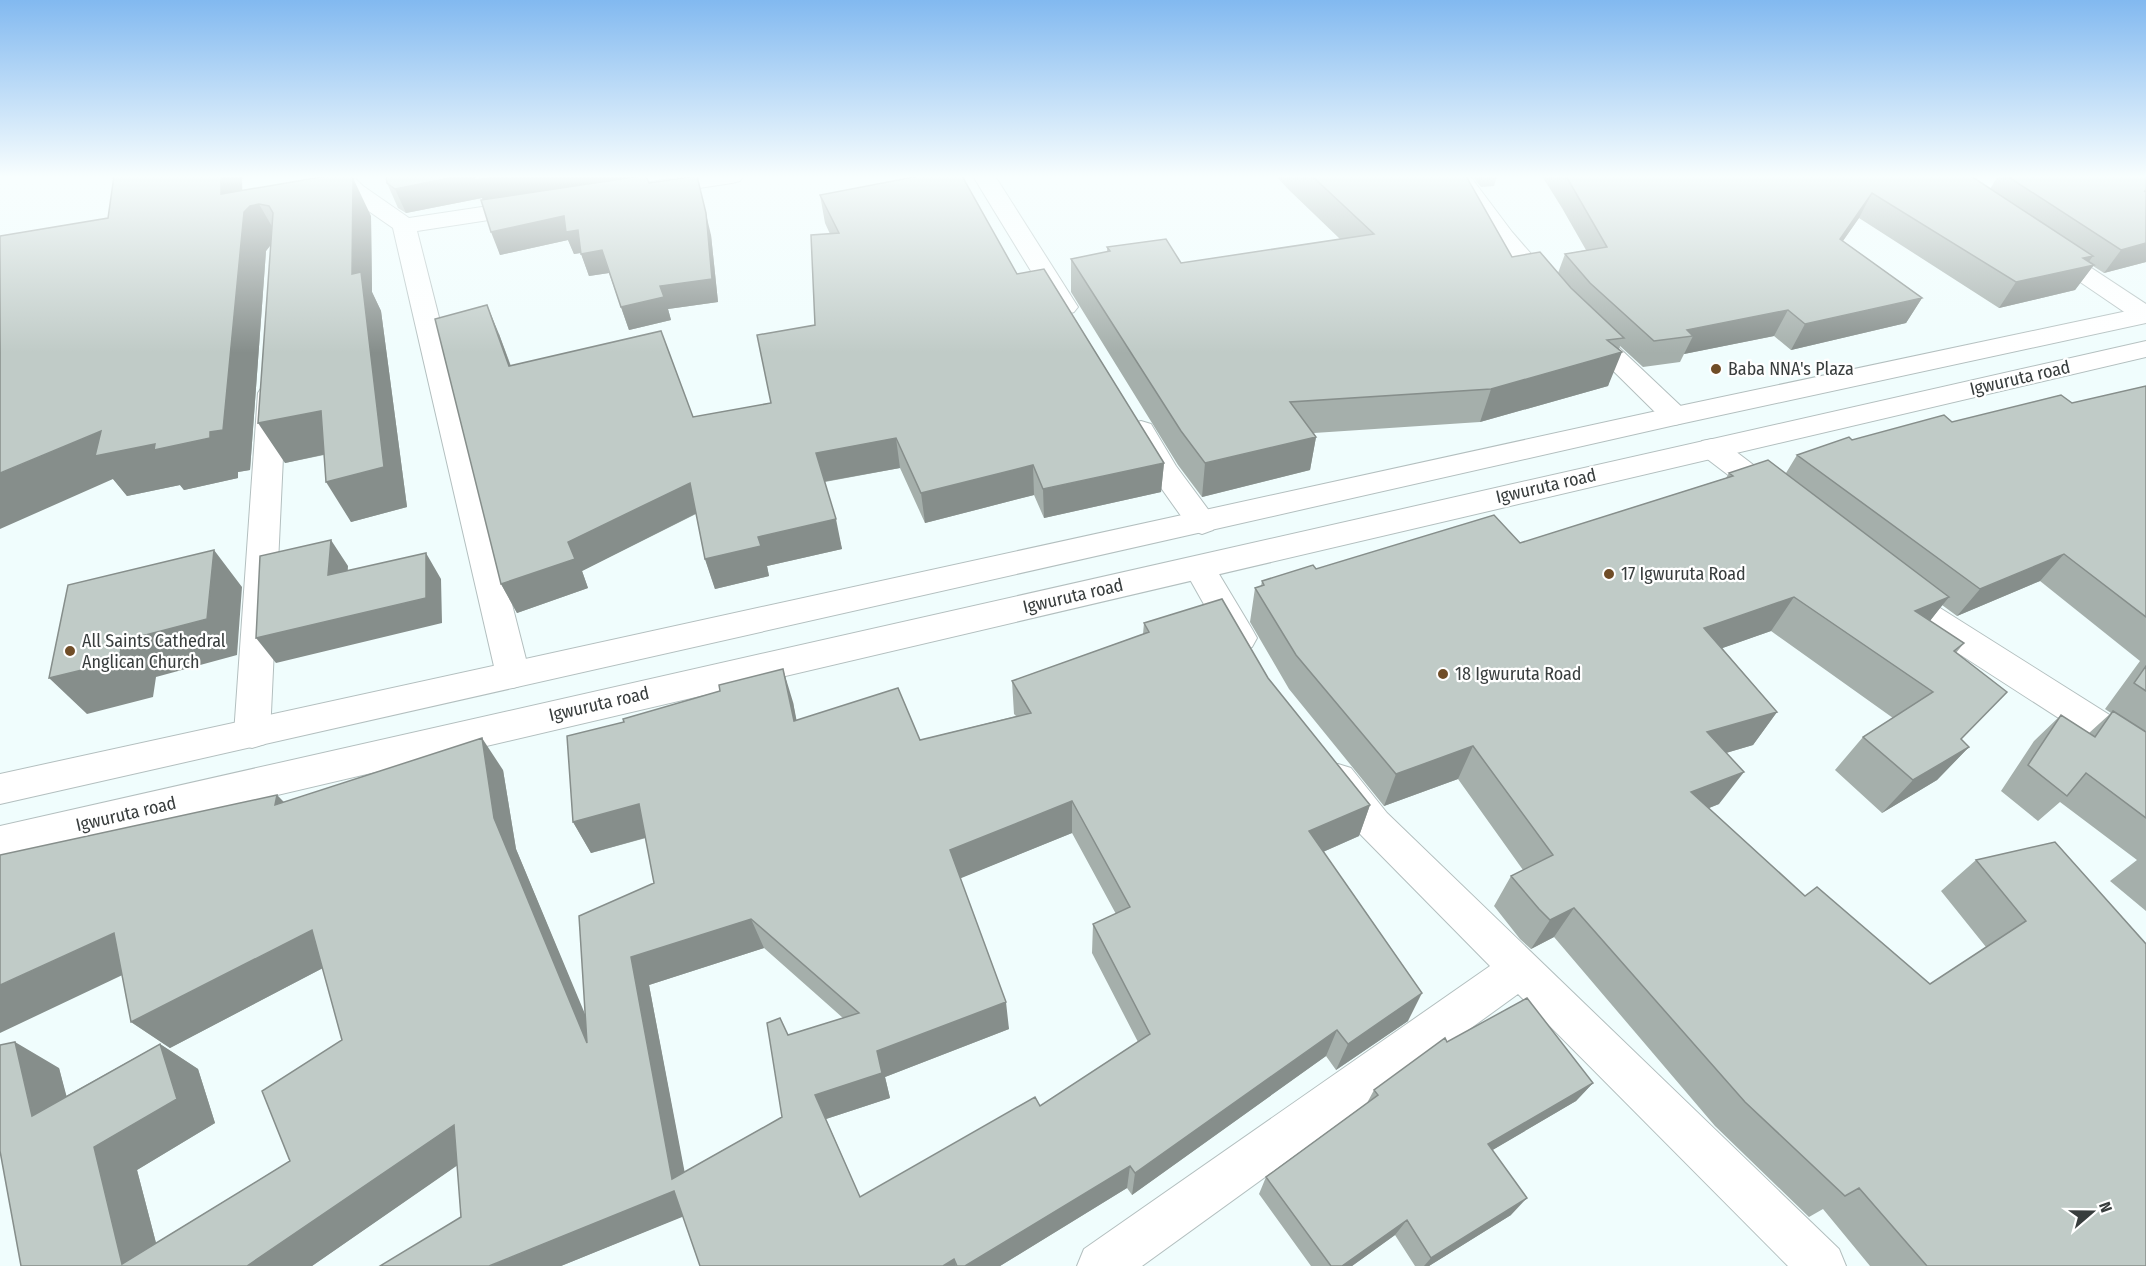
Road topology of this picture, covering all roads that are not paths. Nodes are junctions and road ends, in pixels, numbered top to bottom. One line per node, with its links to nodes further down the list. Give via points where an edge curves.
1 (406, 235): 17 (street)
2 (1021, 235): 6 (street)
3 (1503, 235): 10 (street, via 1567,311)
4 (2027, 236): 5 (street)
5 (2146, 315): 10 (street, Igwuruta road)
6 (1078, 327)
7 (2146, 349): 11 (street, Igwuruta road)
8 (273, 369): 18 (street)
9 (1126, 405): 13 (street, via 1164,471)
10 (1675, 416): 13 (street, Igwuruta road)
11 (1712, 448): 12 (street); 14 (street, Igwuruta road)
12 (1795, 512)
13 (1202, 524): 17 (street, Igwuruta road)
14 (1199, 567): 16 (street); 22 (street, Igwuruta road)
15 (1876, 575): 20 (street, via 1928,617)
16 (1258, 669)
17 (513, 675): 18 (street, Igwuruta road)
18 (252, 734): 21 (street, Igwuruta road)
19 (1318, 753): 23 (street, via 1374,824)
20 (2146, 756)
21 (0, 789)
22 (0, 843)
23 (1519, 969): 24 (street); 25 (street)
24 (1101, 1266)
25 (1822, 1266)

